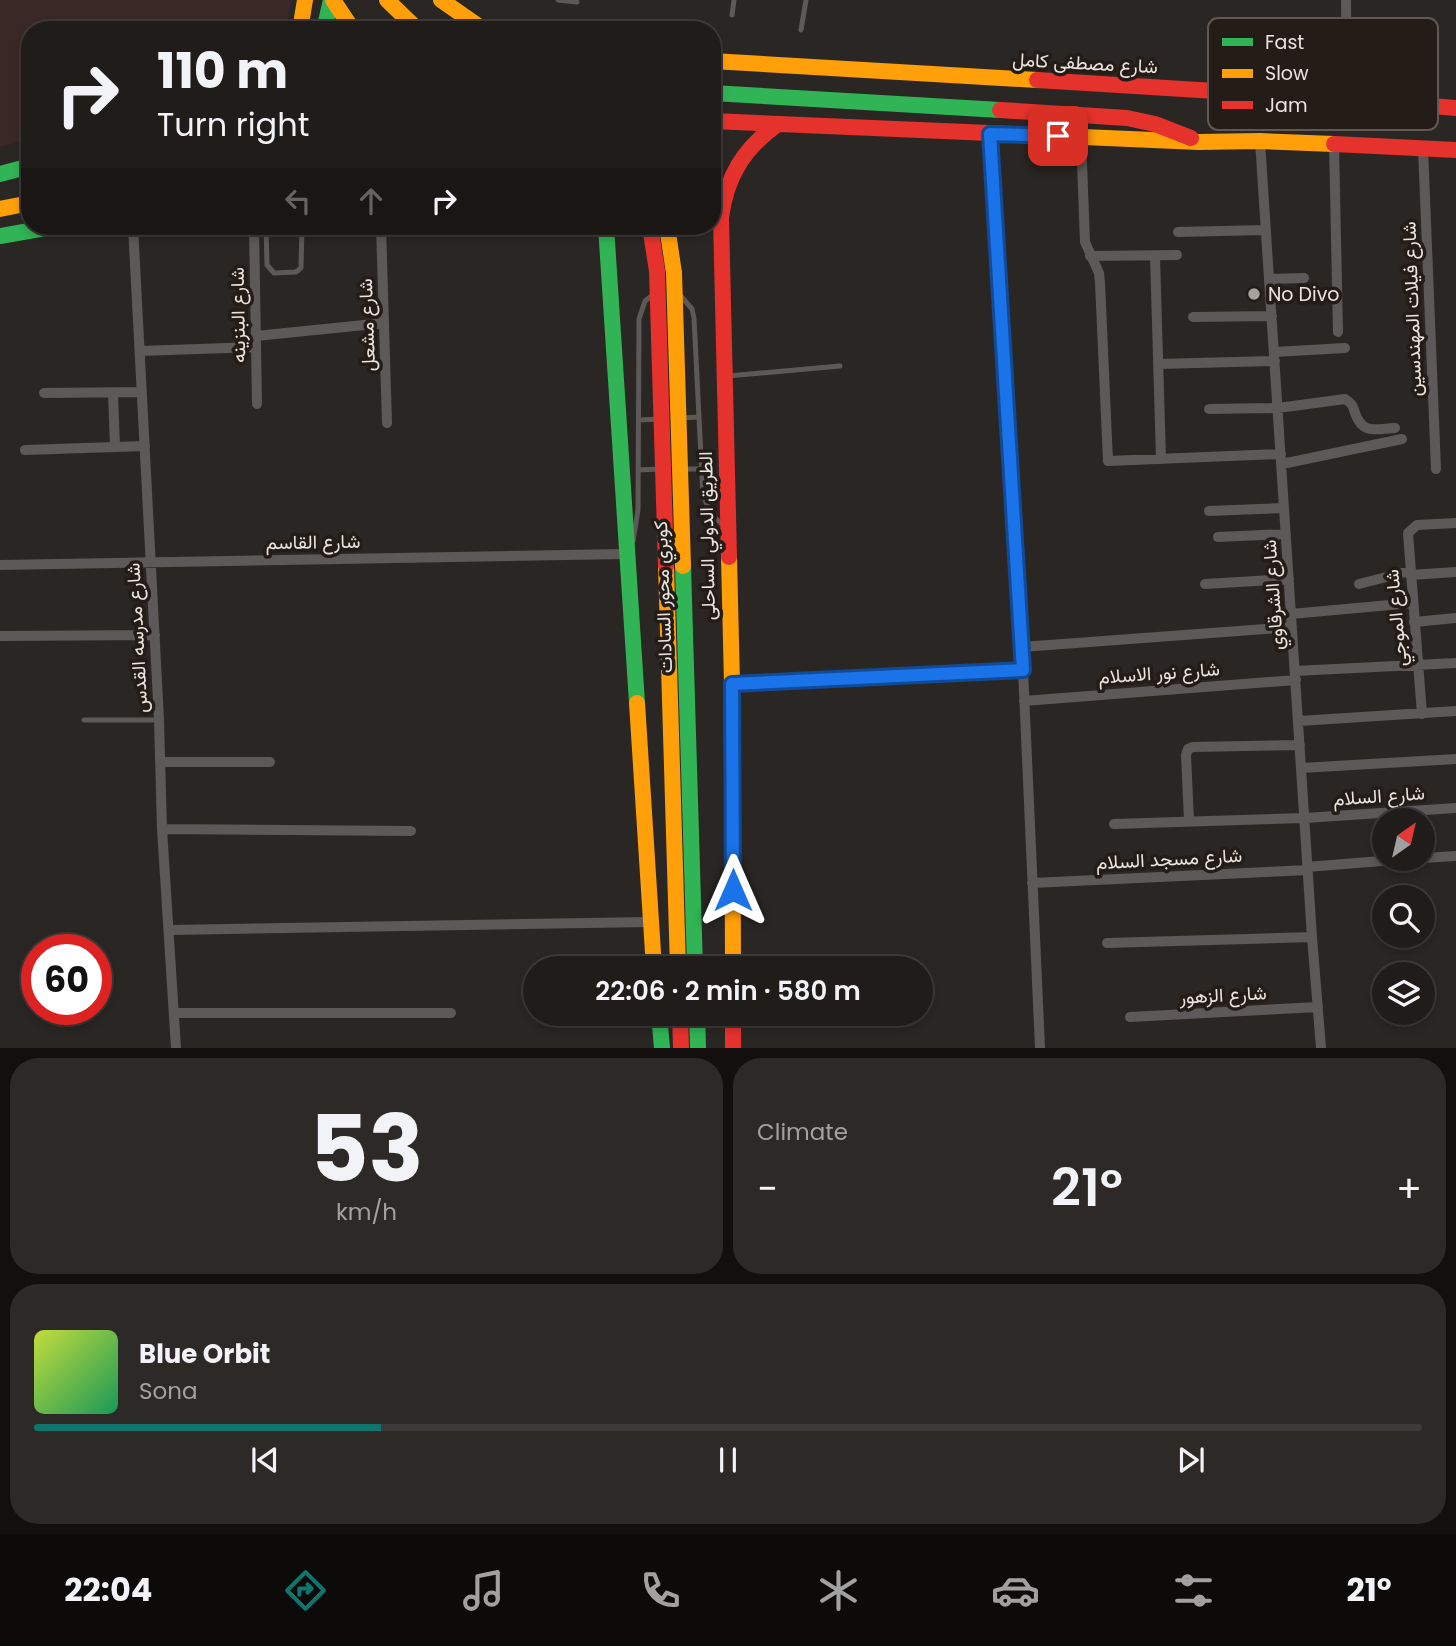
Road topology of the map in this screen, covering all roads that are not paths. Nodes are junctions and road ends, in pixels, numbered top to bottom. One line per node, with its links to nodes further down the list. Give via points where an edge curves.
1 (306, 0): 12 (main road)
2 (332, 0): 13 (main road); 14 (main road)
3 (387, 0): 15 (main road)
4 (441, 0): 16 (main road)
5 (558, 0): 9 (lane)
6 (734, 0): 10 (lane)
7 (806, 0): 17 (lane)
8 (1346, 0): 11 (street)
9 (577, 2)
10 (732, 15)
11 (1346, 18)
12 (301, 21)
13 (326, 21)
14 (347, 21)
15 (409, 21)
16 (474, 21)
17 (801, 30)
18 (721, 62): 19 (main road, شارع مصطفى كامل)
19 (1208, 91)
20 (721, 94): 28 (main road, via 1127,118)
21 (1438, 107): 22 (main road, شارع مصطفى كامل)
22 (1456, 108)
23 (721, 121): 24 (main road)
24 (778, 124): 25 (main road); 34 (main road, الطريق الدولي الساحلى, via 741,156)
25 (990, 134): 26 (main road); 112 (street)
26 (1081, 137): 28 (main road); 51 (street, via 1084,235)
27 (1260, 141): 28 (main road); 29 (main road); 37 (street, شارع الشرقاوي)
28 (1199, 142)
29 (1334, 144): 30 (main road); 60 (street)
30 (1423, 148): 31 (main road); 89 (street, شارع فيلات المهندسين)
31 (1456, 150)
32 (21, 168): 33 (main road)
33 (0, 174)
34 (721, 200)
35 (21, 205): 36 (main road)
36 (0, 209)
37 (1266, 230): 39 (street); 54 (street, شارع الشرقاوي)
38 (21, 232): 49 (main road)
39 (1178, 232)
40 (134, 235): 64 (street, شارع مدرسه القدس)
41 (254, 235): 61 (street, شارع البنزينه)
42 (266, 235): 43 (lane, via 267,265 274,273 301,268)
43 (302, 235)
44 (381, 235): 59 (street, شارع مشعل)
45 (607, 235): 97 (main road)
46 (651, 235): 145 (main road, كوبري محور السادات, bridge, via 657,271)
47 (669, 235): 146 (main road, كوبري محور السادات, bridge)
48 (717, 235): 71 (main road, الطريق الدولي الساحلى)
49 (0, 236)
50 (1177, 255): 52 (street)
51 (1090, 256): 52 (street); 86 (street, via 1100,283 1108,461)
52 (1155, 256): 69 (street)
53 (1304, 278): 54 (street)
54 (1269, 279): 57 (street, شارع الشرقاوي)
55 (661, 292): 67 (lane, via 645,301 640,310)
56 (671, 292): 63 (lane, via 688,301 692,309)
57 (1272, 316): 58 (street); 68 (street, شارع الشرقاوي)
58 (1193, 317)
59 (384, 323): 61 (street); 80 (street, شارع مشعل)
60 (1338, 332)
61 (256, 341): 64 (street); 75 (street, شارع البنزينه)
62 (1345, 348): 68 (street)
63 (696, 349): 65 (lane); 78 (lane)
64 (140, 351): 72 (street, شارع مدرسه القدس)
65 (673, 351)
66 (662, 352): 67 (lane)
67 (639, 353): 79 (lane)
68 (1275, 356): 69 (street); 76 (street, شارع الشرقاوي)
69 (1158, 364): 86 (street)
70 (840, 366): 71 (lane)
71 (724, 376): 94 (main road, الطريق الدولي الساحلى)
72 (142, 392): 74 (street); 83 (street, شارع مدرسه القدس)
73 (44, 393): 74 (street)
74 (113, 393): 84 (street)
75 (257, 404)
76 (1278, 408): 77 (street); 81 (street, via 1345,399 1364,427); 87 (street, شارع الشرقاوي)
77 (1209, 409)
78 (699, 417): 79 (lane); 88 (lane)
79 (639, 420): 90 (lane)
80 (387, 423)
81 (1395, 428)
82 (1402, 439): 87 (street)
83 (145, 446): 84 (street); 98 (street, شارع مدرسه القدس)
84 (115, 447): 85 (street)
85 (25, 450)
86 (1161, 459): 87 (street)
87 (1281, 459): 91 (street, شارع الشرقاوي)
88 (702, 469): 90 (lane); 94 (lane, via 708,509)
89 (1436, 469)
90 (638, 470): 97 (lane, via 637,528)
91 (1284, 508): 92 (street); 95 (street, شارع الشرقاوي)
92 (1209, 511)
93 (1456, 523): 101 (street, شارع الموجي, via 1417,525 1408,533)
94 (728, 529): 117 (main road, الطريق الدولي الساحلى)
95 (1286, 534): 96 (street); 102 (street, شارع الشرقاوي)
96 (1219, 537)
97 (626, 554): 98 (street, شارع القاسم); 140 (main road)
98 (151, 562): 99 (street, شارع القاسم); 110 (street, شارع مدرسه القدس)
99 (0, 565)
100 (1456, 572): 101 (street)
101 (1410, 573): 104 (street); 105 (street, شارع الموجي)
102 (1289, 579): 103 (street); 106 (street, شارع الشرقاوي)
103 (1205, 584)
104 (1359, 584)
105 (1412, 603): 106 (street); 108 (street, شارع الموجي)
106 (1291, 614): 109 (street, شارع الشرقاوي)
107 (1456, 618): 108 (street)
108 (1414, 622): 114 (street, شارع الموجي)
109 (1292, 627): 112 (street); 116 (street, شارع الشرقاوي)
110 (155, 635): 111 (street); 122 (street, شارع مدرسه القدس)
111 (0, 636)
112 (1022, 647): 115 (street)
113 (1456, 663): 114 (street, شارع نور الاسلام)
114 (1418, 666): 116 (street, شارع نور الاسلام); 120 (street, شارع الموجي)
115 (1023, 670): 117 (street); 118 (street)
116 (1296, 675): 118 (street, شارع نور الاسلام); 123 (street, شارع الشرقاوي)
117 (732, 684): 147 (main road, الطريق الدولي الساحلى)
118 (1024, 701): 139 (street)
119 (1456, 711): 120 (street)
120 (1422, 714): 123 (street)
121 (84, 720): 122 (lane)
122 (159, 720): 126 (street, شارع مدرسه القدس)
123 (1299, 721): 124 (street, شارع الشرقاوي)
124 (1300, 745): 128 (street, شارع الشرقاوي); 131 (street, via 1190,747 1186,755)
125 (1456, 759): 128 (street)
126 (160, 762): 127 (street); 133 (street, شارع مدرسه القدس)
127 (270, 762)
128 (1301, 768): 130 (street, شارع الشرقاوي)
129 (1456, 808): 130 (street, شارع السلام)
130 (1304, 818): 131 (street, شارع السلام); 138 (street, شارع الشرقاوي)
131 (1189, 821): 132 (street, شارع السلام)
132 (1114, 824)
133 (162, 829): 134 (street); 141 (street, شارع مدرسه القدس)
134 (411, 831)
135 (1456, 856): 136 (street)
136 (1435, 857)
137 (1372, 862): 138 (street, شارع مسجد السلام)
138 (1307, 869): 139 (street, شارع مسجد السلام); 142 (street, شارع الشرقاوي)
139 (1032, 884): 161 (street)
140 (650, 922): 141 (street); 144 (main road)
141 (170, 930): 149 (street, شارع مدرسه القدس)
142 (1312, 937): 143 (street); 148 (street, شارع الشرقاوي)
143 (1107, 943)
144 (653, 956)
145 (678, 956)
146 (695, 956)
147 (733, 956)
148 (1318, 1007): 151 (street, شارع الزهور); 162 (street, شارع الشرقاوي)
149 (174, 1013): 150 (street); 156 (street, شارع مدرسه القدس)
150 (451, 1013)
151 (1130, 1017)
152 (660, 1026): 157 (main road)
153 (680, 1026): 158 (main road)
154 (697, 1026): 159 (main road)
155 (733, 1026): 160 (main road)
156 (176, 1048)
157 (662, 1048)
158 (681, 1048)
159 (698, 1048)
160 (733, 1048)
161 (1040, 1048)
162 (1321, 1048)

